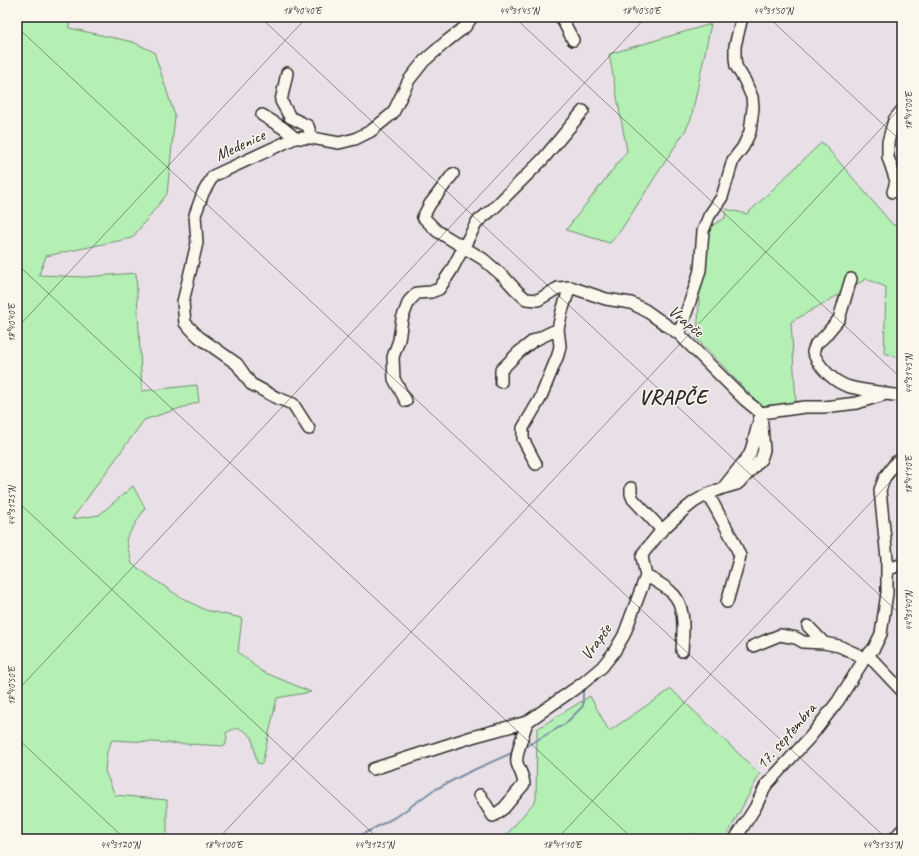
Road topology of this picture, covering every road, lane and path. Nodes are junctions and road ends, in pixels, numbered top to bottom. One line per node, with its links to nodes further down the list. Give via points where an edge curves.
1 (472, 17): 10 (street, Medenice, via 424,61 409,80 393,113 371,131 339,143)
2 (561, 17): 4 (street)
3 (742, 17): 17 (street, via 735,46 735,58 736,66 752,97 750,132 743,147 732,160 722,197 709,216 703,231 700,270)
4 (573, 40)
5 (287, 73): 10 (street, via 281,101 290,117 308,126)
6 (902, 110): 12 (street, via 894,120 888,142 888,157 896,181)
7 (583, 111): 13 (street, via 543,159 477,222)
8 (262, 115): 9 (street)
9 (295, 138): 10 (street, Medenice); 23 (street, Medenice, via 213,176 202,193 195,215 197,243 183,302 185,323 199,337 237,364 251,384 293,404)
10 (312, 138)
11 (453, 174): 13 (street, via 423,217 436,231)
12 (893, 192)
13 (464, 247): 15 (street, via 483,259 526,299 538,300 558,288); 21 (street, via 439,289 417,293 409,301 402,319 393,357 394,379)
14 (851, 279): 19 (street, via 839,319 816,344 813,352 816,361 835,379 849,387)
15 (570, 287): 16 (street); 17 (street, Vrapče, via 606,299 631,303)
16 (558, 329): 18 (street, via 533,341 519,352 501,370); 25 (street, via 558,355 540,399 523,428 523,440)
17 (678, 334): 22 (street, Vrapče)
18 (501, 382)
19 (886, 394): 20 (street); 22 (street, via 857,402)
20 (902, 396)
21 (406, 401)
22 (761, 413): 27 (street, via 764,450 761,459 737,484)
23 (309, 429)
24 (902, 460): 30 (street, 17. septembra, via 896,462 885,477 880,490)
25 (536, 464)
26 (631, 488): 28 (street, via 633,499)
27 (708, 494): 28 (street, via 694,502); 32 (street, via 740,556)
28 (662, 530): 31 (street, via 642,557)
29 (902, 564): 30 (street)
30 (887, 570): 37 (street, 17. septembra, via 887,593 881,634 874,648)
31 (646, 576): 36 (street, via 672,591 680,606); 39 (street, Vrapče, via 624,635 602,667)
32 (727, 602)
33 (808, 626): 34 (street)
34 (824, 643): 35 (street, via 803,642 780,634); 37 (street)
35 (753, 646)
36 (682, 651)
37 (866, 656): 38 (street); 43 (street, 17. septembra, via 838,701 811,736 766,785)
38 (902, 691)
39 (527, 722): 40 (street, Vrapče); 41 (street, via 516,755 524,784 504,808 493,816)
40 (372, 769)
41 (480, 795)
42 (902, 830): 44 (street)
43 (735, 839)
44 (894, 839)

